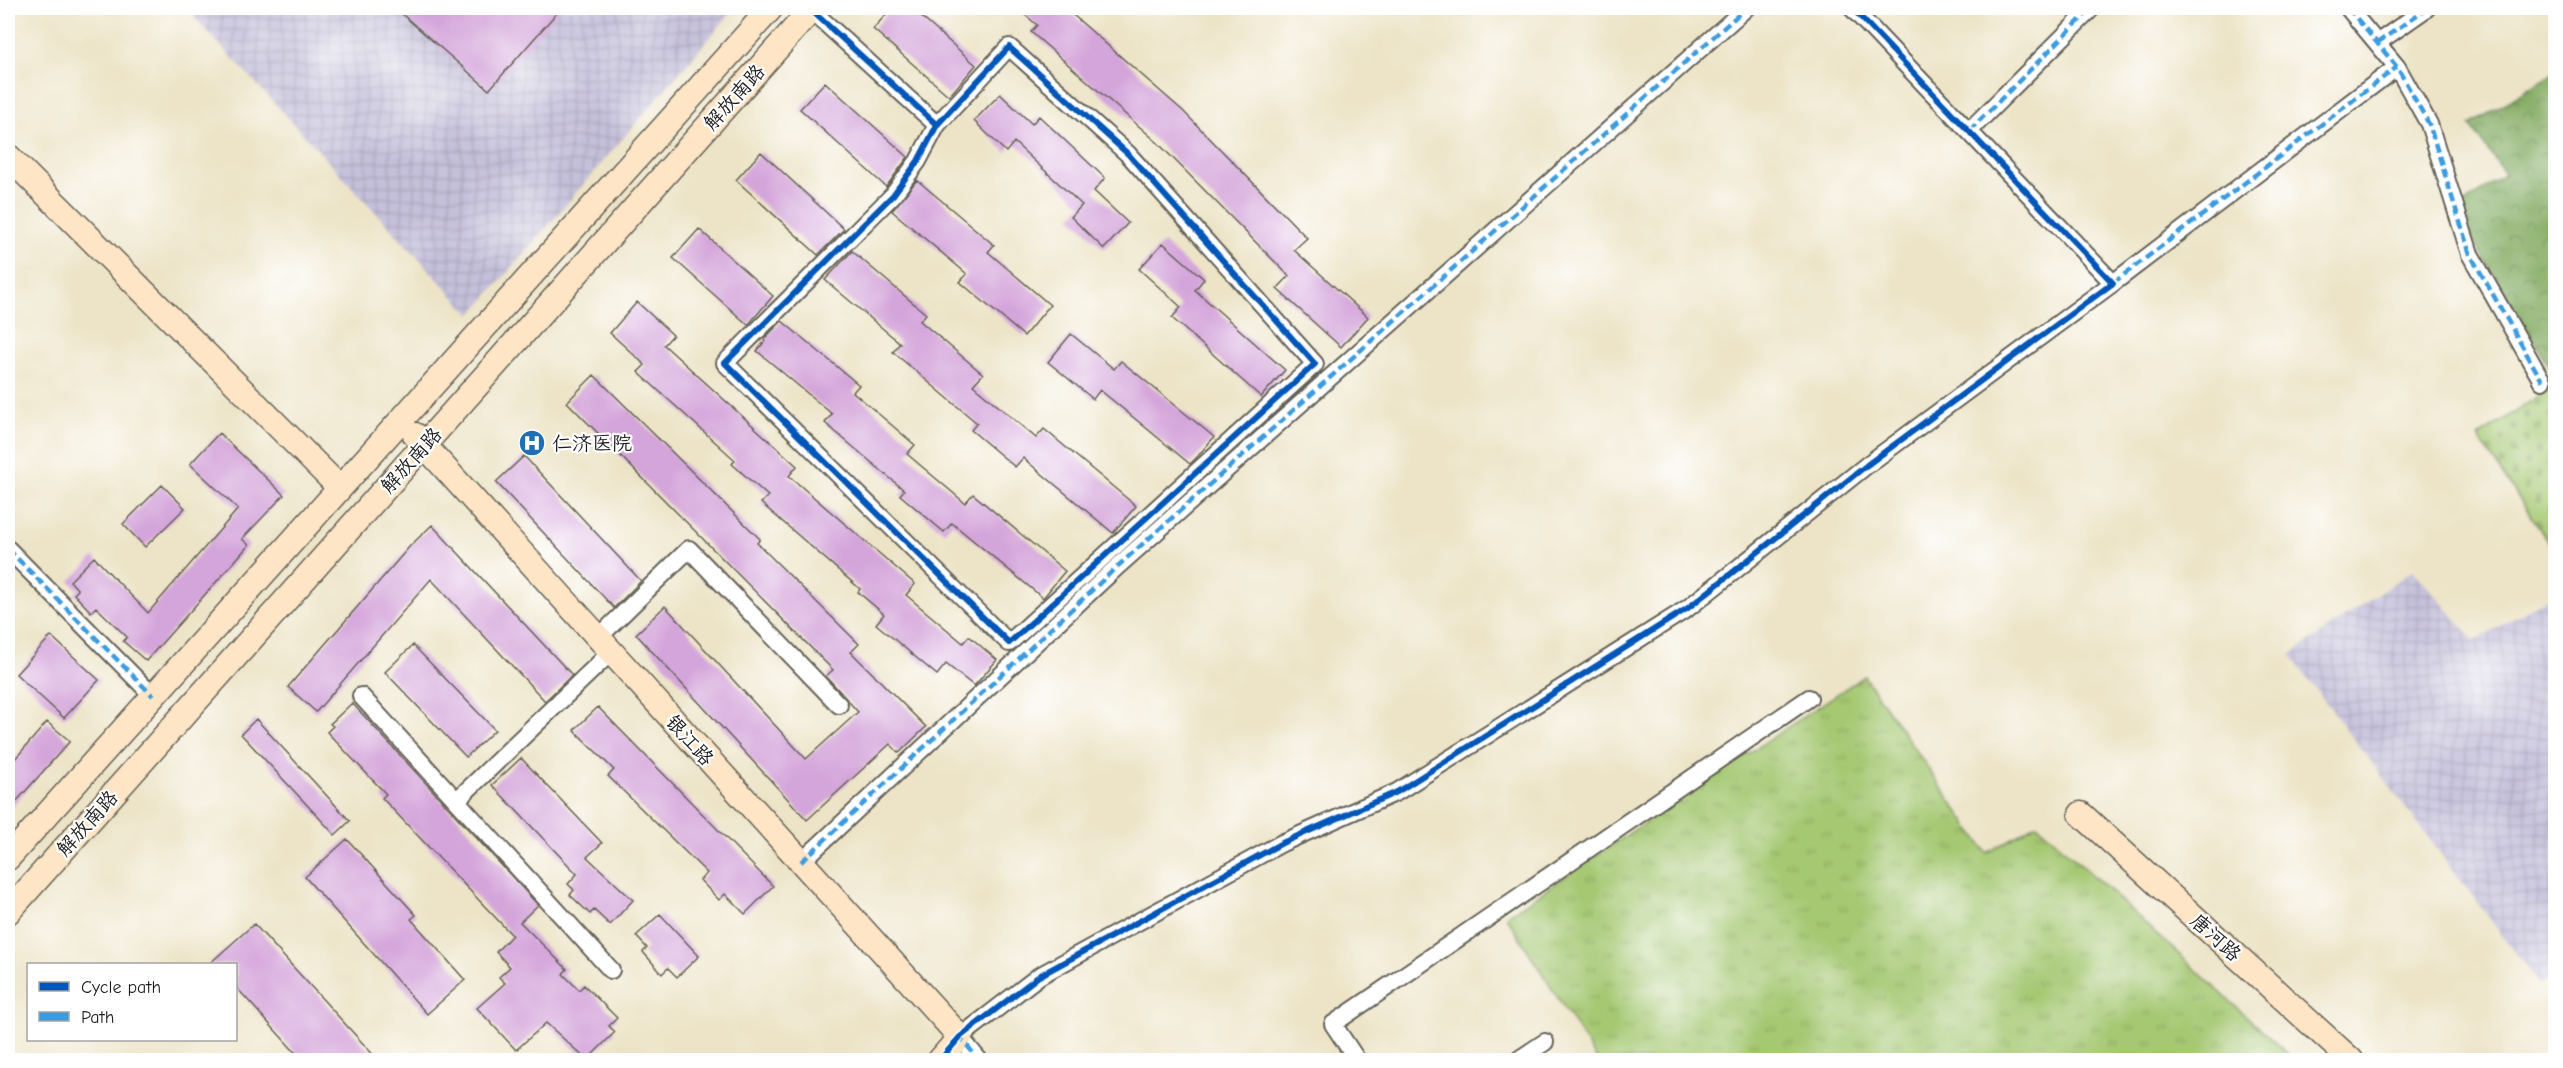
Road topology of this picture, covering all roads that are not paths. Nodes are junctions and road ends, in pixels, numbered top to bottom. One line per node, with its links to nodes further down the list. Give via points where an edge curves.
1 (771, 8): 15 (main road, 解放南路)
2 (1746, 8): 27 (street, via 1119,565)
3 (1852, 8): 11 (street)
4 (2092, 8): 11 (street)
5 (2348, 8): 8 (street)
6 (2427, 8): 8 (street)
7 (812, 9): 10 (street); 16 (main road, 解放南路)
8 (2377, 43): 9 (street)
9 (2397, 68): 13 (street); 14 (street, via 2429,124 2470,254)
10 (937, 125): 10 (street, via 918,161 893,195 724,363 1009,643 1315,364 1128,154 1009,47)
11 (1969, 131): 13 (street)
12 (8, 156): 17 (main road)
13 (2113, 283): 30 (street, via 1867,465 1688,608 1397,792 1281,843 1039,976)
14 (2542, 381)
15 (401, 420): 16 (main road, 银江路); 17 (main road, 解放南路)
16 (424, 446): 19 (main road, 银江路); 28 (main road, 解放南路)
17 (340, 488): 20 (main road, 解放南路)
18 (8, 549): 20 (street)
19 (605, 645): 23 (street, via 689,549); 24 (street); 27 (main road, 银江路)
20 (153, 696): 26 (main road, 解放南路)
21 (361, 696): 24 (street)
22 (1809, 698): 34 (street, via 1333,1024)
23 (839, 705)
24 (457, 800): 29 (street)
25 (2081, 814): 36 (main road, 唐河路)
26 (8, 858)
27 (801, 862): 30 (main road, 银江路)
28 (8, 912)
29 (610, 969)
30 (960, 1037): 32 (main road); 33 (street, 银江路)
31 (1545, 1042): 35 (street)
32 (940, 1060)
33 (979, 1060)
34 (1357, 1060)
35 (1518, 1060)
36 (2351, 1060)

